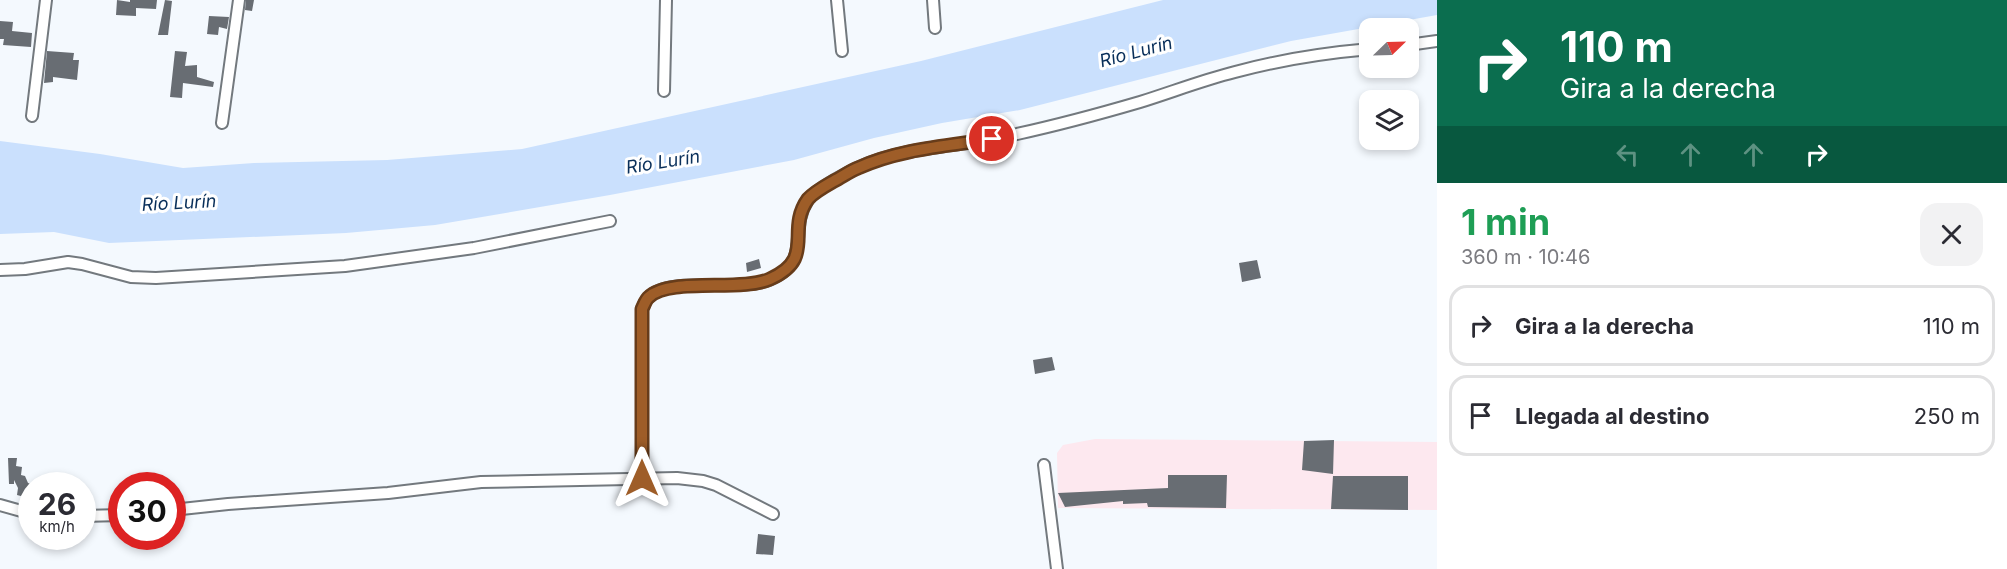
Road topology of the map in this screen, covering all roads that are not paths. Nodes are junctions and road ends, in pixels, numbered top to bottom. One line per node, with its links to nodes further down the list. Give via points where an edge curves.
1 (46, 0): 12 (street)
2 (239, 0): 13 (street)
3 (666, 0): 11 (street)
4 (837, 0): 10 (street)
5 (933, 0): 6 (street)
6 (935, 28)
7 (1437, 41): 8 (street)
8 (1419, 43)
9 (1359, 50): 17 (street, via 1292,59 1235,72 1015,135 900,154 859,167 828,185 809,198 799,220 797,256 786,271 766,281 664,289 649,297 642,309)
10 (842, 51)
11 (664, 91)
12 (32, 116)
13 (222, 123)
14 (610, 221): 15 (street, via 474,248 315,268 156,278 131,277 68,262)
15 (0, 270)
16 (1044, 465): 22 (street)
17 (642, 478): 19 (street, via 482,482); 21 (street, via 703,481)
18 (0, 505): 20 (street)
19 (186, 509)
20 (18, 510)
21 (773, 514)
22 (1057, 569)

